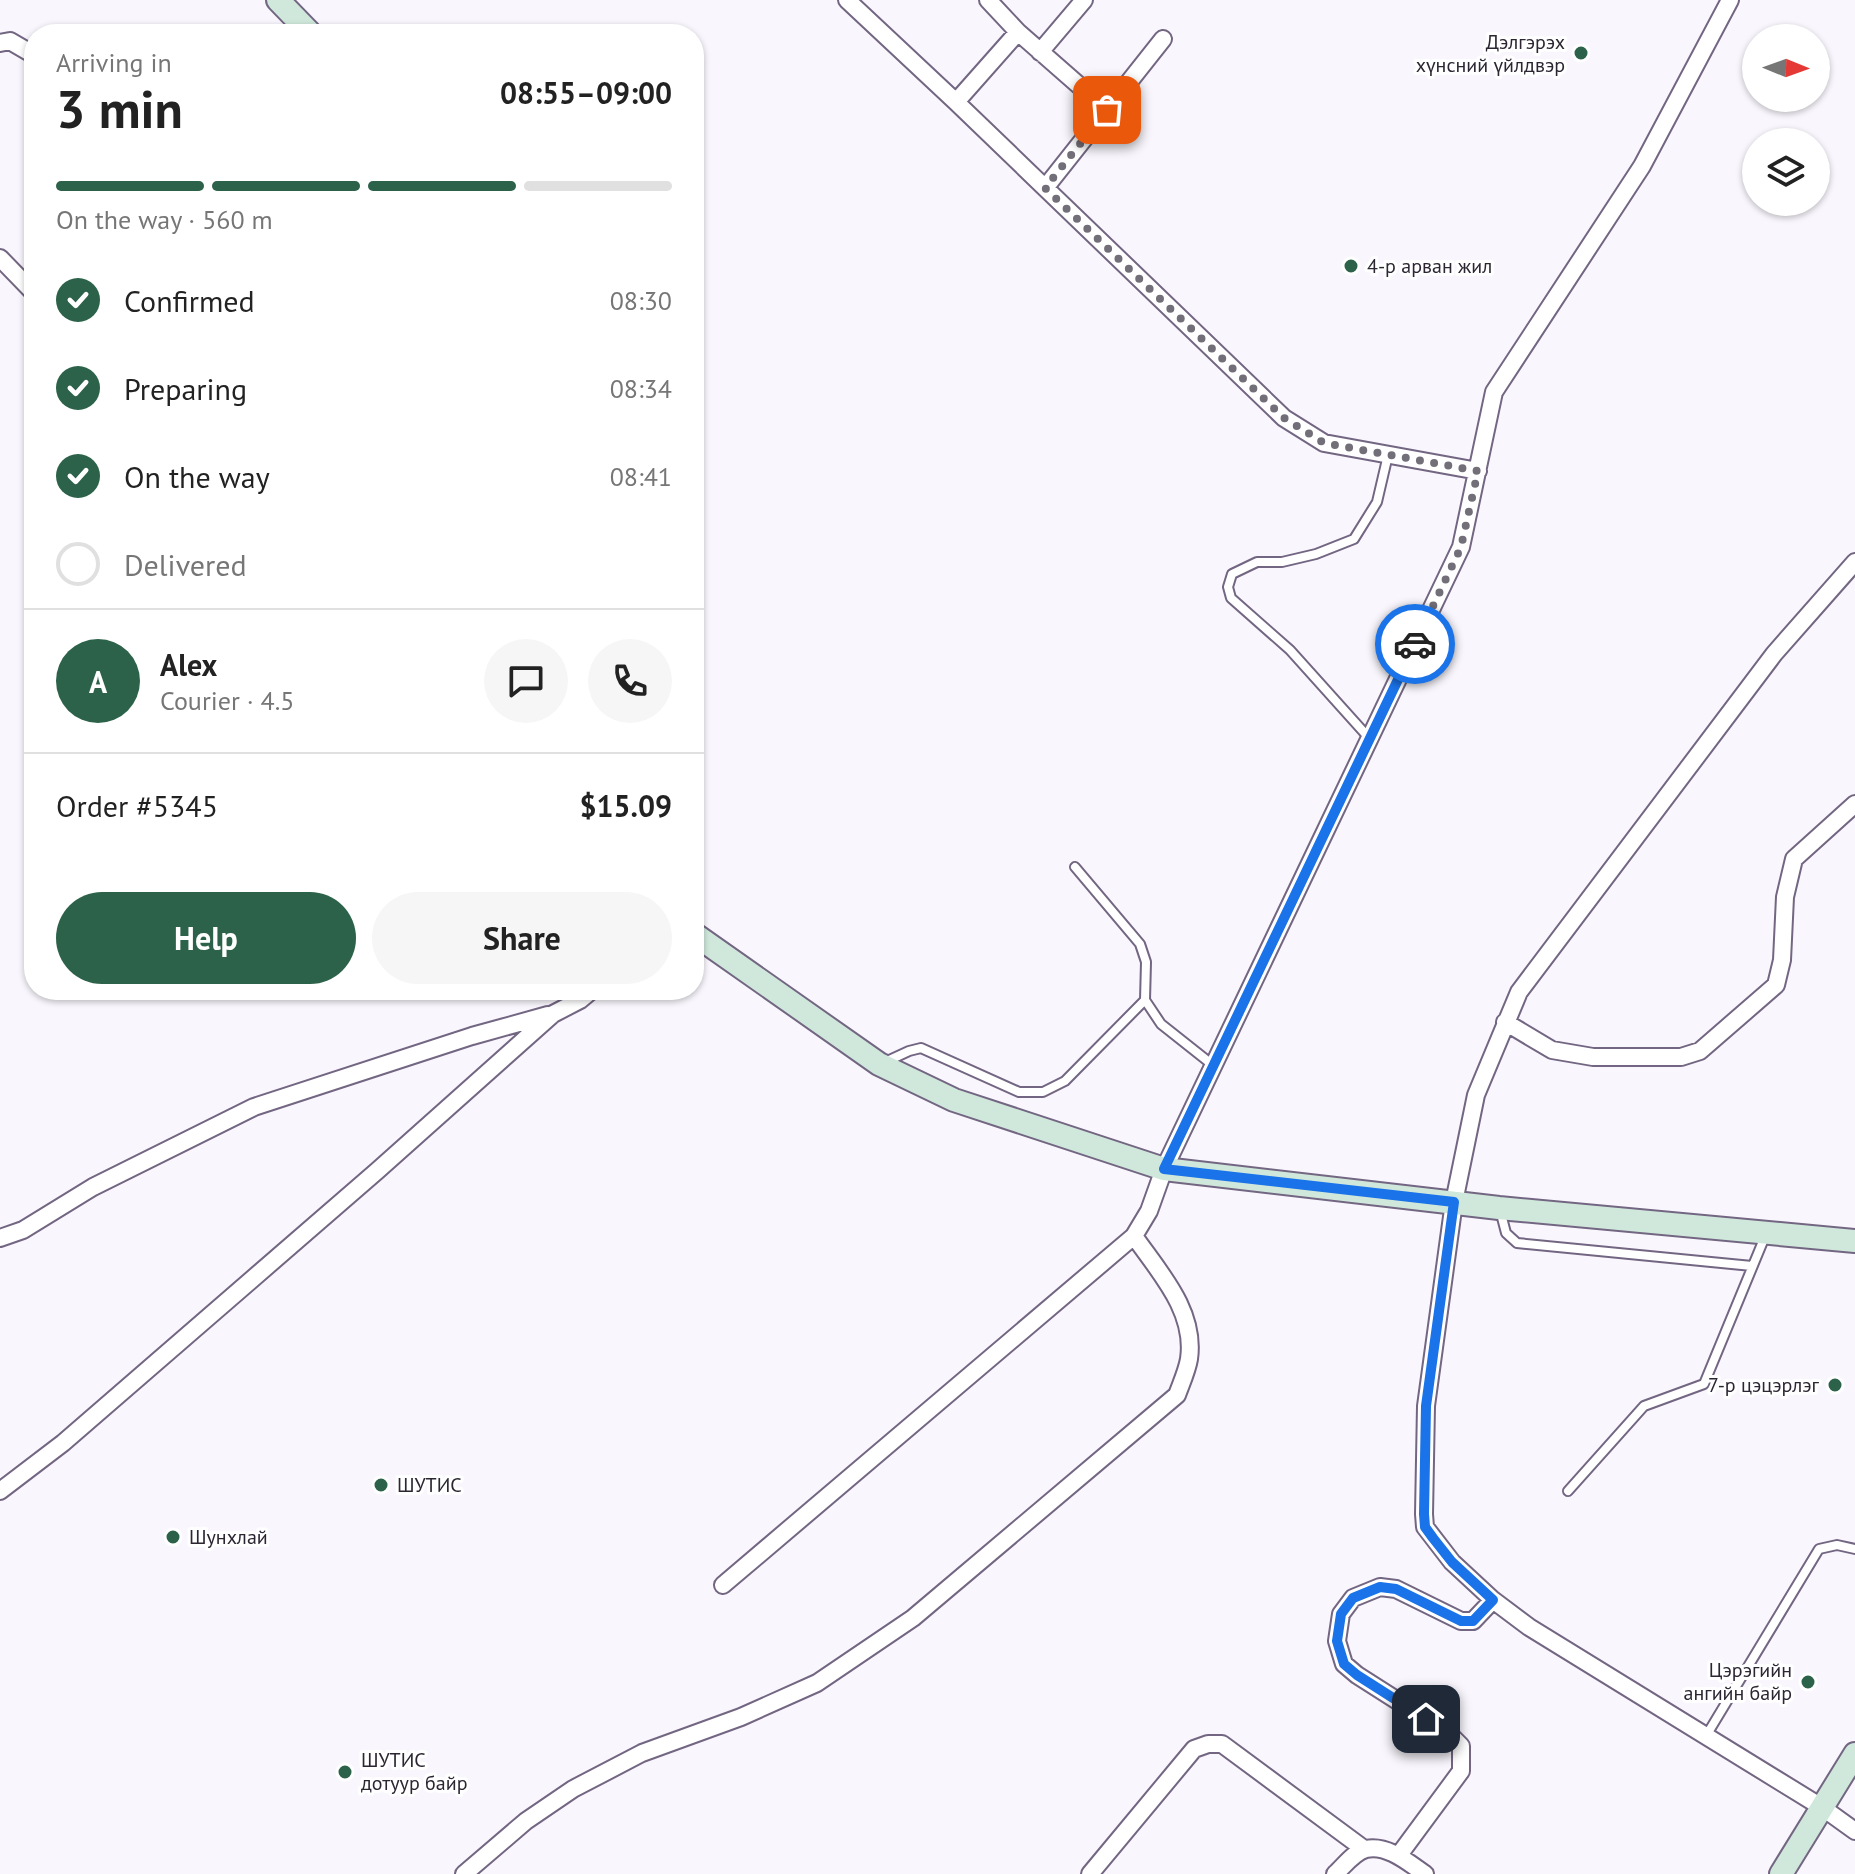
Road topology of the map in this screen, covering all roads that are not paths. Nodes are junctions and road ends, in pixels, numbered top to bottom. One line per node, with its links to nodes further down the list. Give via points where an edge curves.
1 (278, 0): 6 (street)
2 (847, 0): 12 (street)
3 (988, 0): 7 (street)
4 (1084, 0): 11 (street)
5 (1730, 0): 18 (street, via 1642,166 1494,392)
6 (301, 24)
7 (1018, 32): 11 (street); 12 (street)
8 (1163, 39): 13 (street)
9 (0, 43): 10 (street, via 10,41)
10 (24, 49)
11 (1040, 52): 13 (street)
12 (956, 102): 14 (street)
13 (1107, 110): 14 (street)
14 (1045, 188): 17 (street, via 1284,418 1324,443)
15 (0, 258): 16 (street)
16 (24, 283)
17 (1388, 455): 18 (street); 20 (lane, via 1377,502 1354,539 1316,554 1257,562 1232,574 1228,587 1231,598 1290,650)
18 (1478, 471): 20 (street, via 1461,547)
19 (1855, 562): 27 (street, via 1774,654 1519,992)
20 (1370, 739): 29 (street)
21 (1855, 804): 27 (street, via 1794,859 1776,985 1700,1051 1681,1057 1593,1057 1552,1050)
22 (1075, 867): 25 (lane, via 1140,944 1146,962)
23 (704, 941): 28 (street)
24 (580, 1000): 26 (street)
25 (1145, 1000): 28 (lane, via 1065,1081 1043,1092 1019,1092 921,1048); 29 (lane, via 1161,1024)
26 (553, 1014): 35 (street, via 254,1107); 38 (street, via 63,1443)
27 (1505, 1022): 31 (street, via 1476,1095)
28 (879, 1064): 30 (street, via 954,1100)
29 (1214, 1066): 30 (street)
30 (1164, 1169): 31 (street); 34 (street)
31 (1454, 1202): 32 (street); 42 (street, via 1426,1406 1425,1527 1452,1562)
32 (1499, 1208): 33 (street); 37 (lane, via 1506,1233 1517,1243)
33 (1766, 1233): 36 (street); 37 (lane)
34 (1134, 1236): 41 (street); 49 (street, via 1175,1294 1189,1328 1189,1359 1177,1395 913,1618 817,1683 642,1753 573,1789)
35 (0, 1238)
36 (1855, 1241)
37 (1752, 1266): 39 (lane, via 1704,1384 1644,1406)
38 (0, 1491)
39 (1568, 1491)
40 (1855, 1549): 43 (lane, via 1819,1549)
41 (723, 1585)
42 (1493, 1600): 43 (street); 48 (street, via 1473,1621 1461,1621 1396,1589 1380,1587 1353,1598 1341,1614 1337,1641 1344,1664 1461,1746 1461,1771)
43 (1706, 1737): 45 (street)
44 (1855, 1754): 45 (street)
45 (1823, 1808): 46 (street); 53 (street)
46 (1855, 1831)
47 (1364, 1849): 48 (street); 50 (street, via 1222,1744 1208,1744 1194,1749); 51 (street)
48 (1399, 1855): 52 (street)
49 (464, 1874)
50 (1090, 1874)
51 (1335, 1874)
52 (1425, 1874)
53 (1781, 1874)

